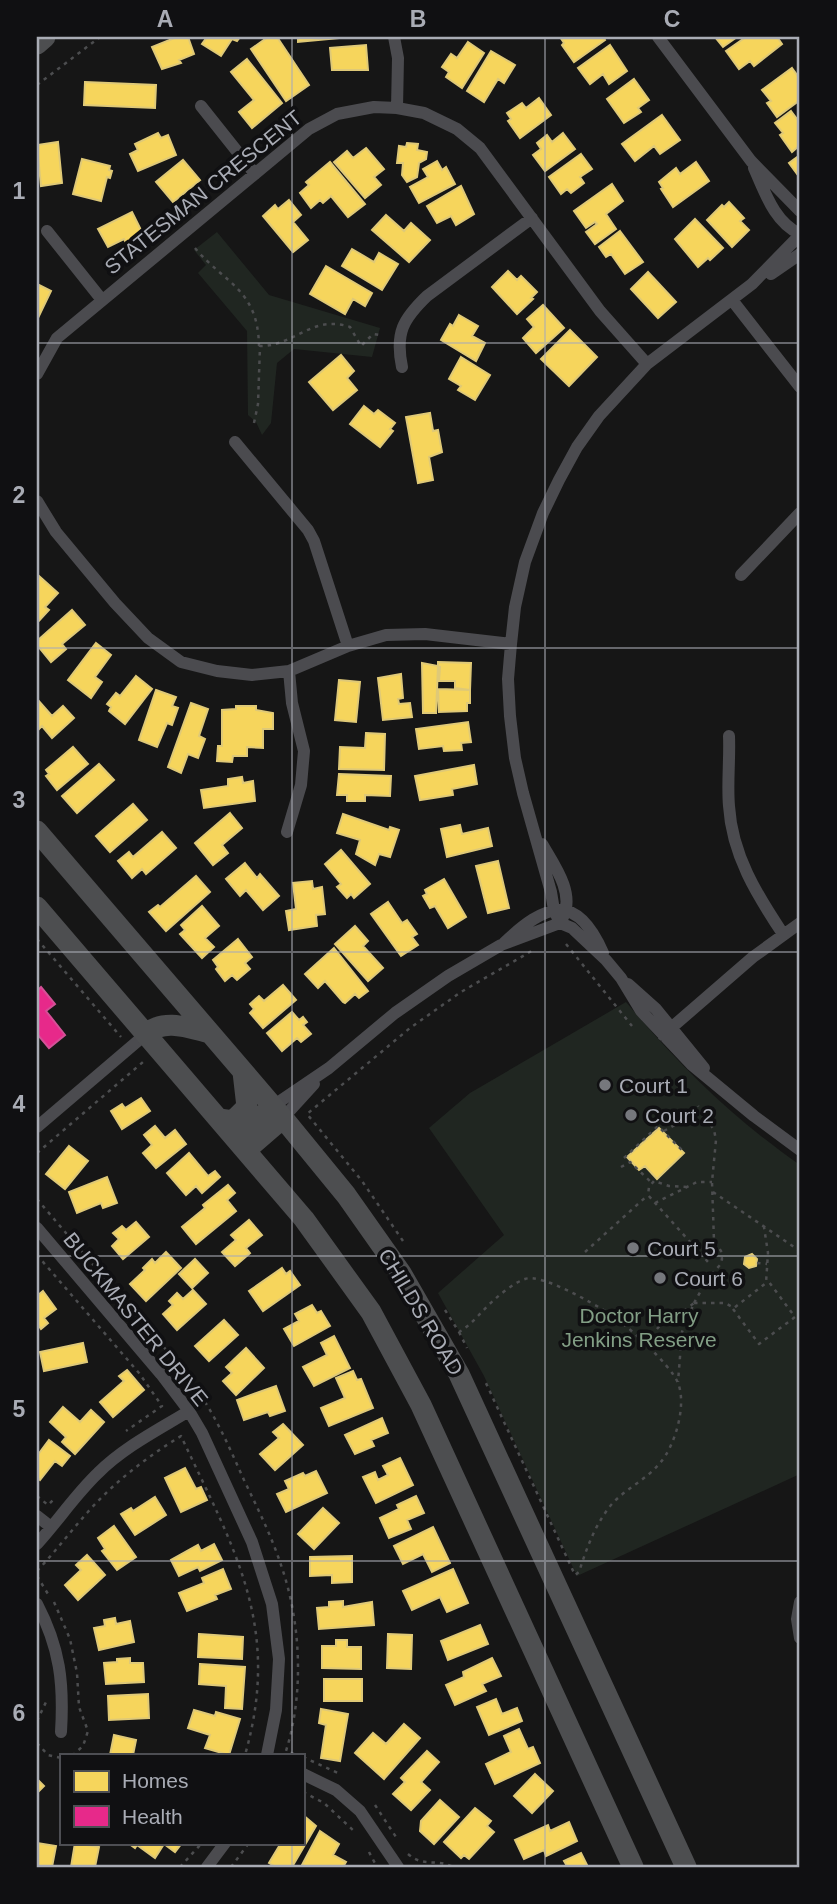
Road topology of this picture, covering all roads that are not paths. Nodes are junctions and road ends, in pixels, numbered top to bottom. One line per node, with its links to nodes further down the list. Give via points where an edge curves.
1 (45, 37): 4 (main road)
2 (394, 37): 6 (street)
3 (658, 37): 7 (street)
4 (37, 44)
5 (201, 106): 8 (street)
6 (397, 107): 8 (street, STATESMAN CRESCENT, via 354,110 322,121); 10 (street, STATESMAN CRESCENT, via 442,120 470,138)
7 (751, 161): 9 (street); 12 (street, via 775,211)
8 (255, 174): 15 (street, STATESMAN CRESCENT)
9 (800, 211)
10 (532, 218): 17 (street, STATESMAN CRESCENT, via 600,311); 18 (street, via 414,309 401,332)
11 (47, 231): 15 (street)
12 (800, 234): 14 (street)
13 (800, 254): 14 (street)
14 (752, 284): 16 (street)
15 (102, 300): 19 (street, STATESMAN CRESCENT, via 57,338)
16 (732, 300): 17 (street); 20 (street)
17 (647, 364): 25 (street, via 599,416 559,480 526,562)
18 (402, 367)
19 (37, 374)
20 (800, 387)
21 (235, 442): 26 (street, via 308,530)
22 (37, 501): 27 (street, via 56,533 116,603 148,638 181,662 252,674)
23 (800, 513): 24 (street)
24 (741, 575)
25 (511, 644): 26 (street, via 405,634); 32 (street, via 509,692 515,758 534,832 560,878 568,904)
26 (348, 646): 27 (street)
27 (289, 670): 30 (street, via 304,751 301,785)
28 (729, 736): 34 (street, via 729,808 737,848 750,882)
29 (37, 831): 36 (main road, CHILDS ROAD)
30 (288, 832)
31 (37, 907): 37 (main road, CHILDS ROAD)
32 (560, 915): 35 (street, via 606,960 641,1011); 39 (street, via 417,997)
33 (800, 923): 34 (street)
34 (783, 934): 35 (street)
35 (667, 1031): 43 (street, via 691,1064)
36 (210, 1033): 37 (main road, via 176,1025 156,1027); 38 (main road, CHILDS ROAD)
37 (138, 1040): 40 (main road, CHILDS ROAD); 41 (street)
38 (243, 1072): 39 (main road, CHILDS ROAD); 40 (main road, via 247,1107 233,1121)
39 (278, 1112): 42 (main road); 59 (main road, CHILDS ROAD, via 346,1195 401,1273 459,1374)
40 (219, 1119): 42 (main road, CHILDS ROAD)
41 (37, 1127)
42 (241, 1145): 58 (main road, CHILDS ROAD, via 304,1219 370,1312 421,1405)
43 (800, 1150)
44 (37, 1228): 45 (street, BUCKMASTER DRIVE)
45 (189, 1411): 47 (street, via 99,1471); 53 (street, BUCKMASTER DRIVE, via 252,1542 272,1604 279,1685)
46 (37, 1516): 47 (street)
47 (51, 1527): 48 (street)
48 (37, 1544)
49 (800, 1602): 51 (street)
50 (37, 1604): 52 (street, via 58,1658)
51 (800, 1638)
52 (61, 1732)
53 (267, 1754)
54 (304, 1774): 57 (street, via 336,1790 360,1811)
55 (224, 1844): 56 (street)
56 (207, 1867)
57 (398, 1867)
58 (633, 1867)
59 (686, 1867)

